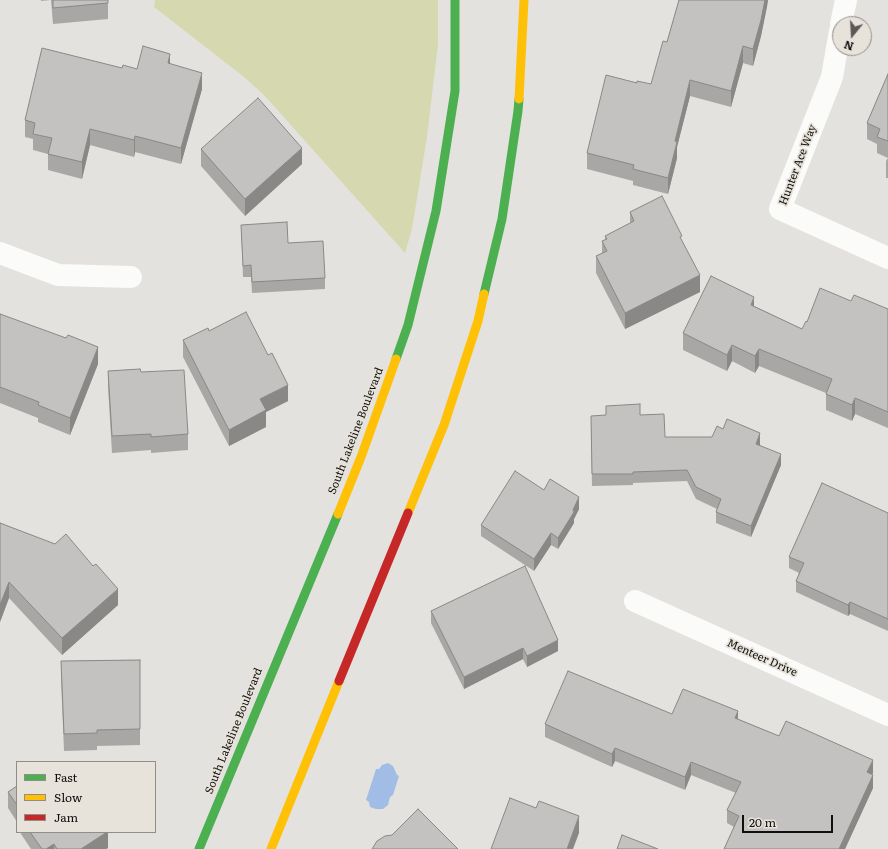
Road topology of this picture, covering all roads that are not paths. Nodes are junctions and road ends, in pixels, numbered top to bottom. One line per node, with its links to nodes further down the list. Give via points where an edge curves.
1 (455, 0): 11 (main road, South Lakeline Boulevard, via 455,91 436,212 408,324 360,457)
2 (524, 0): 12 (main road, via 518,111 502,219 478,321 444,425)
3 (846, 0): 4 (street)
4 (843, 16)
5 (836, 56): 7 (street, Hunter Ace Way, via 832,77 780,209)
6 (0, 253): 8 (street, via 58,274)
7 (888, 258)
8 (131, 277)
9 (635, 601): 10 (street, Menteer Drive)
10 (888, 715)
11 (198, 849)
12 (271, 849)

